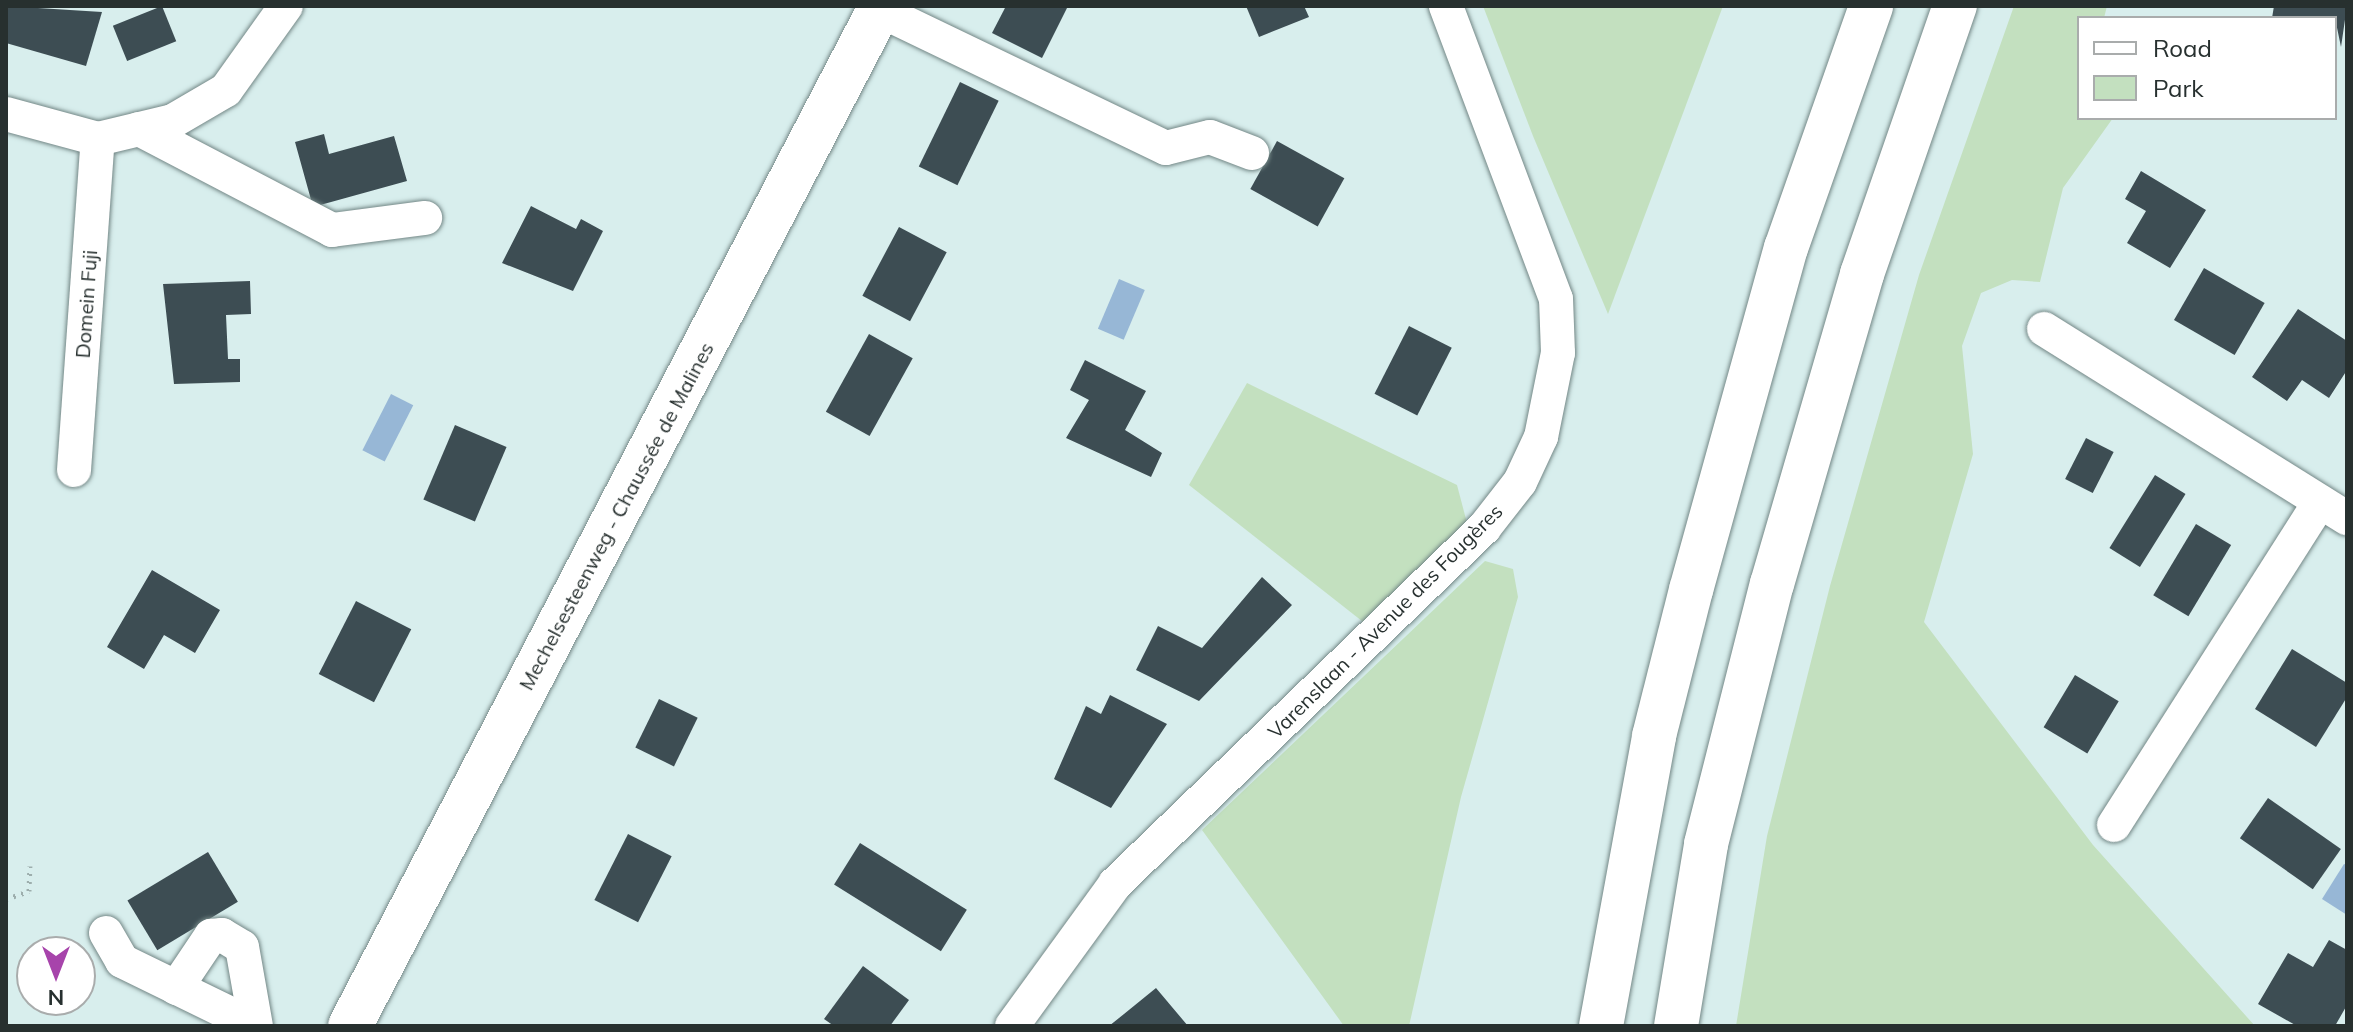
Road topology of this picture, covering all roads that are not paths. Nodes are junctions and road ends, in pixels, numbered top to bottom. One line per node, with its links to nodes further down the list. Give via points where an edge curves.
1 (286, 6): 7 (street, via 226,90 173,121)
2 (1446, 6): 19 (street, Varenslaan - Avenue des Fougères, via 1556,299 1558,353 1541,437 1520,482 1484,528 1115,884)
3 (1871, 6): 20 (main road, via 1786,248 1699,559 1654,736)
4 (1955, 6): 21 (main road, via 1862,274 1775,570 1706,844)
5 (880, 8): 9 (street, via 1166,148 1210,137); 18 (main road, Mechelsesteenweg - Chaussée de Malines)
6 (6, 114): 8 (street)
7 (139, 129): 8 (street); 10 (street, via 332,230)
8 (98, 139): 12 (street, Domein Fuji)
9 (1252, 153)
10 (425, 218)
11 (2044, 329): 13 (street)
12 (74, 470)
13 (2333, 510): 14 (street)
14 (2114, 825)
15 (106, 933): 16 (street, via 122,961)
16 (176, 988): 17 (street); 17 (street, via 211,936 222,935 245,956)
17 (255, 1026)
18 (350, 1026)
19 (1012, 1026)
20 (1601, 1026)
21 (1676, 1026)

